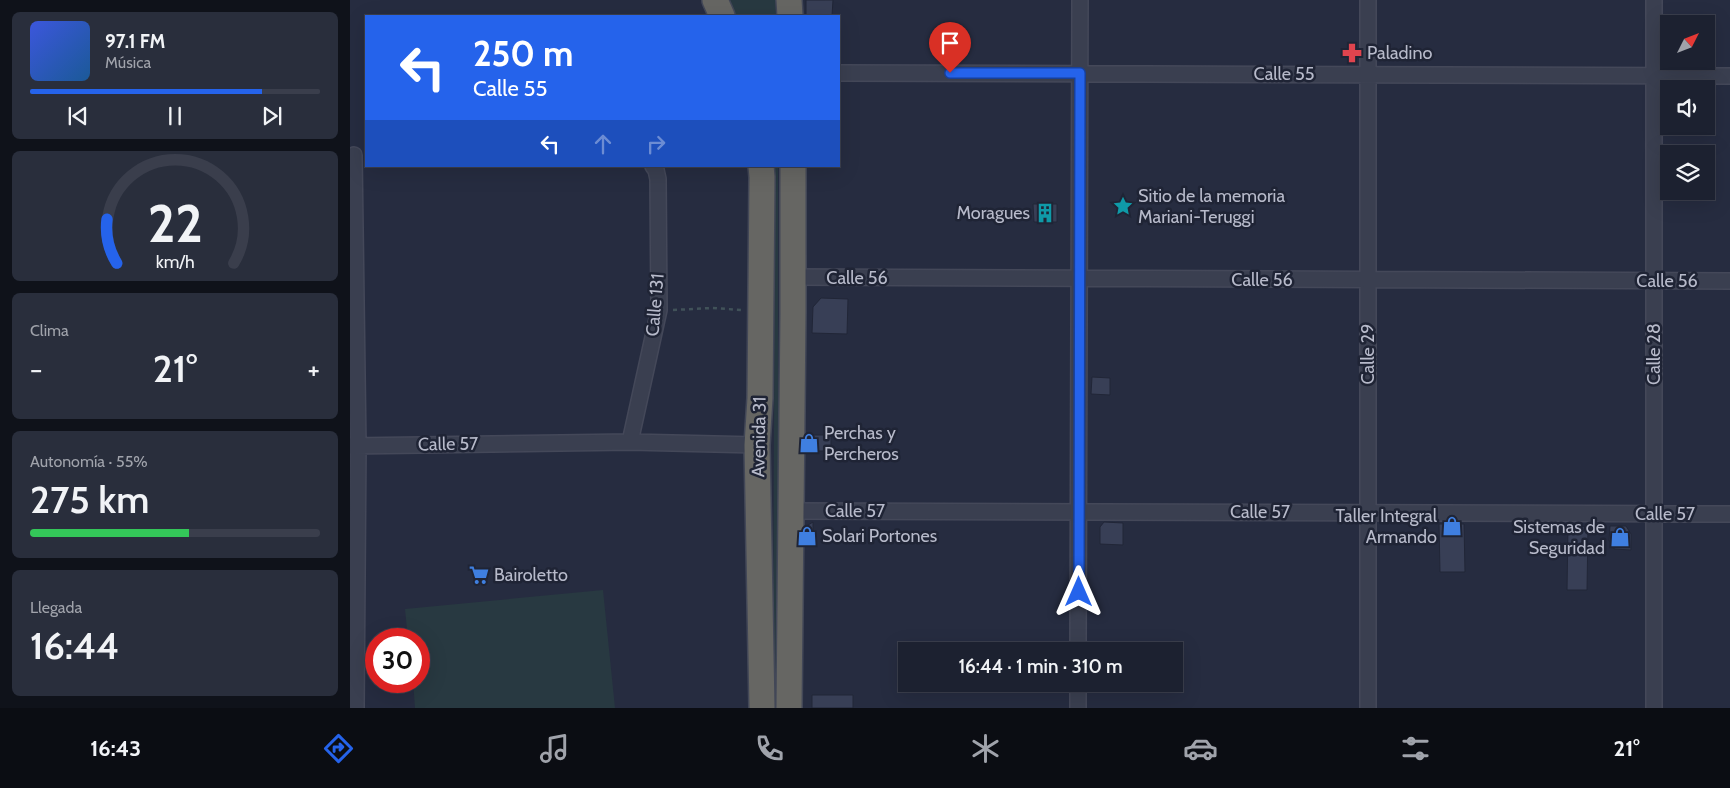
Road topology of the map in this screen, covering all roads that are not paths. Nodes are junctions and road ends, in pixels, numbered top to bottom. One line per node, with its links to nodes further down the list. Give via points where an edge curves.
1 (715, 0): 6 (highway)
2 (789, 0): 7 (highway)
3 (1080, 0): 9 (street)
4 (1368, 0): 10 (street, Calle 29)
5 (1654, 0): 11 (street, Calle 28)
6 (722, 15)
7 (790, 15)
8 (840, 73): 9 (street, Calle 55)
9 (1080, 73): 10 (street, Calle 55); 18 (street)
10 (1368, 74): 11 (street, Calle 55); 19 (street, Calle 29)
11 (1654, 75): 12 (street, Calle 55); 20 (street, Calle 28)
12 (1730, 76)
13 (357, 155): 23 (street)
14 (654, 167): 22 (street, Calle 131, via 658,180 658,310)
15 (761, 167): 24 (highway, Avenida 31)
16 (793, 167): 17 (highway, Avenida 31)
17 (793, 277): 18 (street, Calle 56); 25 (highway, Avenida 31)
18 (1080, 279): 19 (street, Calle 56); 26 (street)
19 (1368, 280): 20 (street, Calle 56); 27 (street, Calle 29)
20 (1654, 281): 21 (street, Calle 56); 28 (street, Calle 28)
21 (1730, 281)
22 (630, 442): 23 (street, Calle 57); 24 (street, Calle 57)
23 (354, 446): 32 (street)
24 (757, 446): 33 (highway, Avenida 31)
25 (790, 511): 26 (street, Calle 57); 34 (highway, Avenida 31)
26 (1080, 512): 27 (street, Calle 57); 30 (street)
27 (1368, 513): 28 (street, Calle 57); 36 (street, Calle 29)
28 (1654, 514): 29 (street, Calle 57); 37 (street, Calle 28)
29 (1730, 514)
30 (1078, 642)
31 (1078, 692): 35 (street)
32 (356, 708)
33 (762, 708)
34 (788, 708)
35 (1078, 708)
36 (1368, 708)
37 (1654, 708)

